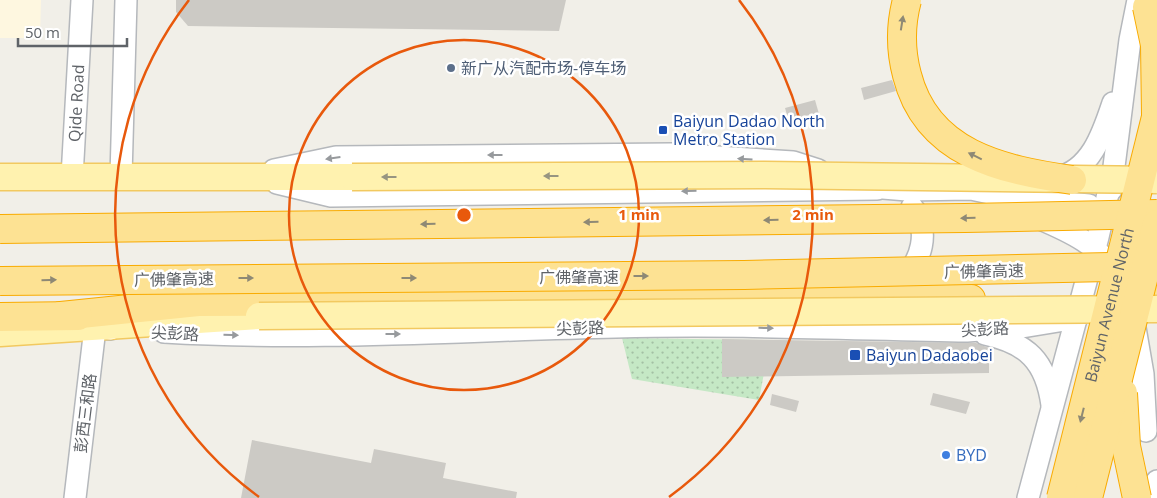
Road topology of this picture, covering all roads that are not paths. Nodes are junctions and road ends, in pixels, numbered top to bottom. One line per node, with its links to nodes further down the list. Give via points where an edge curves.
1 (82, 0): 11 (street, Qide Road)
2 (126, 0): 8 (street)
3 (907, 0): 12 (highway, one-way to 3, bridge, via 1013,171 989,162 960,148 933,126 917,102 905,69 901,32)
4 (1139, 5): 5 (street); 7 (highway, Baiyun Avenue North, bridge, via 1155,45)
5 (1127, 63): 6 (street, via 1134,76); 15 (street, via 1094,150 1075,170 1062,177 1039,182); 16 (street, via 1112,176)
6 (1157, 94)
7 (1157, 114): 40 (highway, Baiyun Avenue North, one-way to 40, bridge)
8 (121, 176): 9 (main road); 11 (main road)
9 (245, 176): 12 (main road, one-way to 9, bridge, via 765,175); 14 (street, one-way to 9, via 331,196); 14 (street, one-way to 9, via 793,162 671,154 336,157)
10 (0, 177): 11 (main road)
11 (72, 177)
12 (1072, 180): 13 (main road, bridge)
13 (1156, 180)
14 (877, 189): 15 (street); 24 (street, via 900,196 916,211 922,236 919,258 902,278)
15 (971, 190): 16 (street); 36 (street, via 1072,233 1107,260 1125,293 1138,340)
16 (1113, 210): 18 (street); 20 (street); 35 (street)
17 (1157, 214): 19 (highway, one-way to 19, bridge)
18 (1157, 223): 33 (highway, Baiyun Avenue North, bridge)
19 (0, 229)
20 (1157, 238)
21 (1157, 266): 22 (highway, 广佛肇高速, one-way to 21, bridge, via 744,275)
22 (0, 281)
23 (1157, 294): 24 (highway, via 1068,300)
24 (848, 297): 27 (highway, via 198,302)
25 (1157, 298): 31 (street, 尖彭路, via 1122,310 1054,322)
26 (1157, 310): 28 (main road, bridge)
27 (61, 316): 28 (highway); 29 (highway)
28 (259, 316): 30 (main road)
29 (0, 317)
30 (95, 328): 31 (street, 尖彭路, one-way to 31, via 228,336 453,334 616,327); 32 (main road, 尖彭路); 38 (street, 彭西三和路)
31 (967, 331): 35 (street, via 1003,339 1028,352 1045,375)
32 (0, 333)
33 (1124, 355): 41 (highway, Baiyun Avenue North, bridge); 43 (highway, bridge, via 1124,425)
34 (1157, 375): 36 (street)
35 (1052, 408): 36 (street, via 1074,376 1092,368 1120,370 1133,381 1142,402); 39 (street)
36 (1146, 431): 42 (street)
37 (1157, 481): 44 (street)
38 (75, 498)
39 (1028, 498)
40 (1061, 498)
41 (1088, 498)
42 (1124, 498)
43 (1136, 498)
44 (1148, 498)

